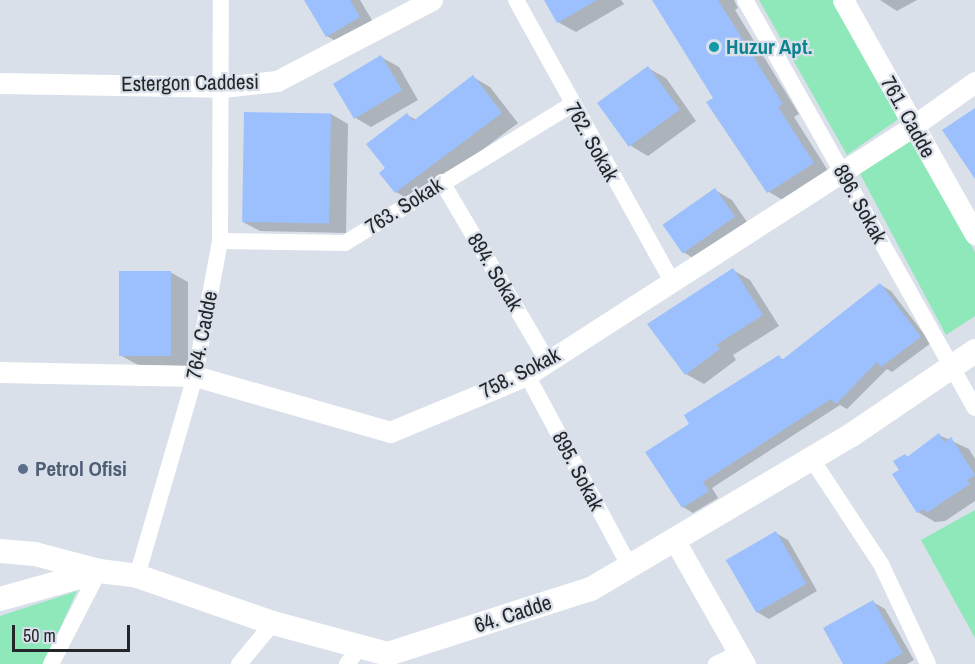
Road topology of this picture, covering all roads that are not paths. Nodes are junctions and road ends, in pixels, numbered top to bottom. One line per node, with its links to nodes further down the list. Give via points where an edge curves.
1 (220, 0): 8 (street, 764. Cadde)
2 (432, 0): 8 (street, Estergon Caddesi, via 277,81)
3 (516, 0): 9 (street, 762. Sokak)
4 (745, 0): 11 (street, 896. Sokak)
5 (843, 0): 10 (street, 761. Cadde)
6 (975, 82): 10 (street, 758. Sokak)
7 (0, 83): 8 (street, Estergon Caddesi)
8 (222, 87): 14 (street, 764. Cadde)
9 (571, 105): 12 (street, 763. Sokak); 15 (street, 762. Sokak)
10 (913, 126): 11 (street, 758. Sokak); 13 (street, 761. Cadde)
11 (842, 172): 15 (street, 758. Sokak); 18 (street, 896. Sokak)
12 (442, 182): 14 (street, 763. Sokak, via 345,243); 17 (street, 894. Sokak)
13 (975, 234)
14 (219, 241): 21 (street, 764. Cadde)
15 (672, 282): 17 (street, 758. Sokak)
16 (975, 351): 18 (main road, 64. Cadde)
17 (548, 362): 20 (street, 758. Sokak)
18 (952, 367): 22 (street, 896. Sokak); 23 (main road, 64. Cadde)
19 (0, 372): 21 (street, 758. Sokak)
20 (527, 375): 21 (street, 758. Sokak, via 390,432); 26 (street, 895. Sokak)
21 (195, 376): 28 (street, 764. Cadde)
22 (975, 408)
23 (811, 458): 24 (main road, 64. Cadde); 37 (street, via 881,564)
24 (675, 541): 26 (main road, 64. Cadde); 33 (street)
25 (0, 551): 27 (main road, 64. Cadde, via 35,554)
26 (630, 567): 32 (main road, 64. Cadde, via 591,589)
27 (99, 572): 28 (main road, 64. Cadde); 29 (main road); 34 (street)
28 (137, 576): 30 (main road, 64. Cadde)
29 (0, 599)
30 (273, 623): 31 (main road, 64. Cadde); 35 (street)
31 (353, 656): 32 (main road, 64. Cadde)
32 (388, 659)
33 (742, 659): 36 (street)
34 (51, 664)
35 (238, 664)
36 (716, 664)
37 (928, 664)

